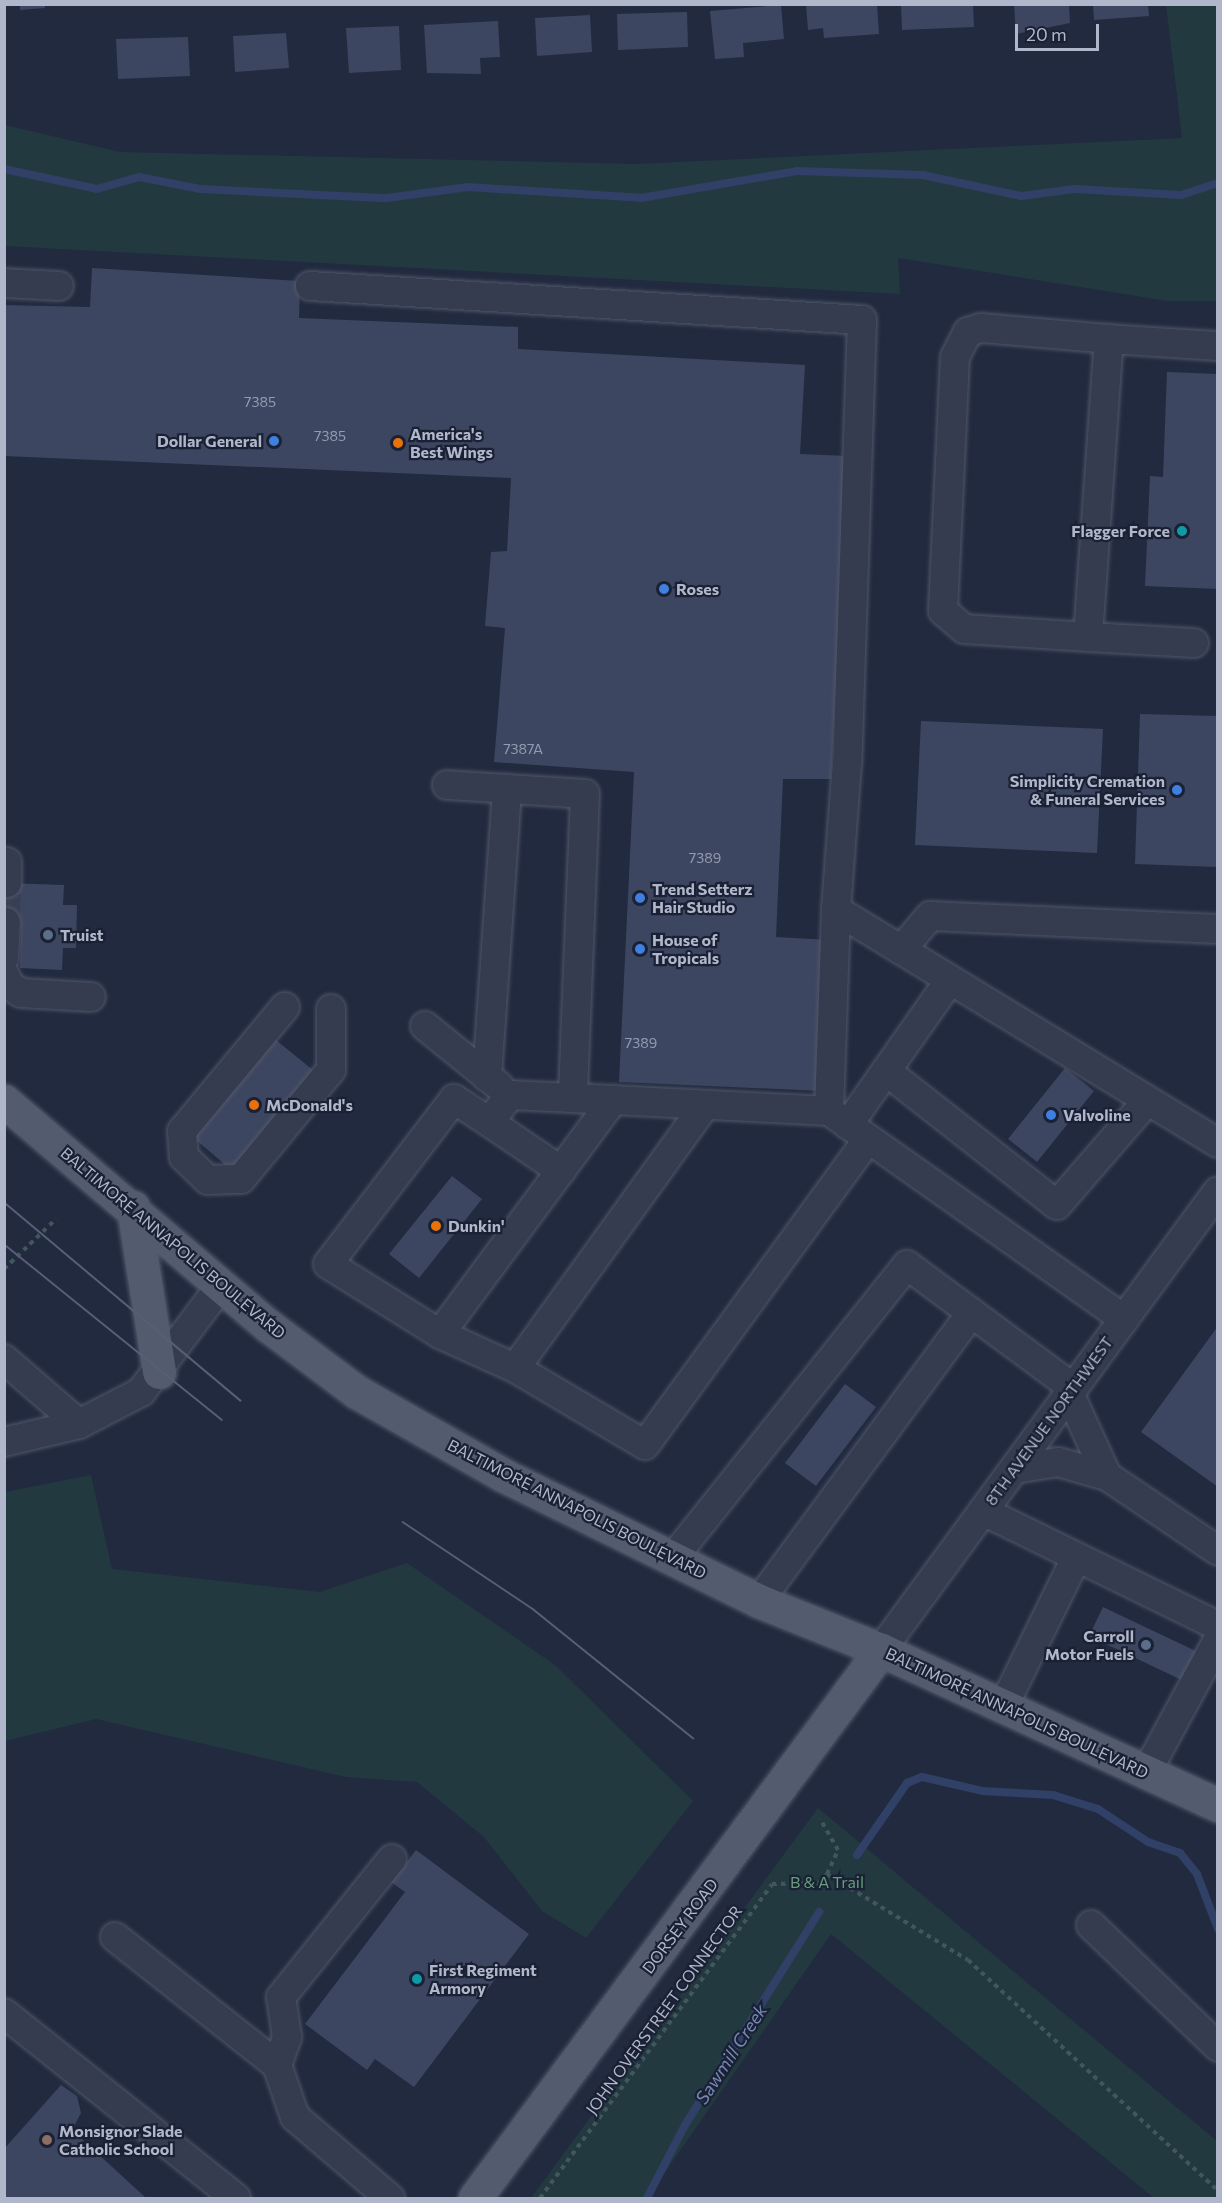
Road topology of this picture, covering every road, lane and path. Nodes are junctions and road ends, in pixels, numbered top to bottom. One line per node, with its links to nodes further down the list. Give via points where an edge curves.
1 (4, 283): 2 (street)
2 (59, 286)
3 (310, 286): 10 (street, via 862,320 847,763)
4 (1109, 339): 5 (street); 6 (street); 6 (street, via 981,328 968,332 955,357 943,611 964,629)
5 (1218, 346)
6 (1088, 637): 7 (street)
7 (1194, 643)
8 (447, 785): 9 (street)
9 (507, 789): 22 (street); 24 (street, via 585,794)
10 (836, 910): 13 (street); 30 (street)
11 (6, 922): 14 (street)
12 (1218, 929): 13 (street, via 930,916)
13 (901, 950): 16 (street)
14 (4, 958)
15 (4, 973): 17 (street, via 9,985 21,993)
16 (950, 980): 21 (street); 27 (street)
17 (91, 997)
18 (285, 1007): 19 (street, via 182,1131 184,1158 208,1180 241,1179 331,1070)
19 (331, 1009)
20 (425, 1026): 22 (street)
21 (886, 1071): 27 (street, via 1057,1205); 30 (street)
22 (487, 1077): 23 (street)
23 (510, 1095): 24 (street); 29 (street)
24 (573, 1098): 25 (street)
25 (614, 1100): 28 (street); 32 (street)
26 (4, 1101): 34 (main road, BALTIMORE ANNAPOLIS BOULEVARD)
27 (1147, 1101): 31 (street)
28 (705, 1105): 30 (street); 42 (street)
29 (489, 1122): 32 (street); 40 (street, via 454,1099 328,1264)
30 (848, 1125): 39 (street); 42 (street, via 645,1445)
31 (1218, 1143)
32 (561, 1170): 40 (street)
33 (1218, 1191): 39 (street, 8TH AVENUE NORTHWEST)
34 (133, 1207): 37 (main road, BALTIMORE ANNAPOLIS BOULEVARD); 43 (main road)
35 (56, 1219): 36 (path)
36 (4, 1269)
37 (222, 1284): 43 (street); 51 (main road, BALTIMORE ANNAPOLIS BOULEVARD, via 357,1392 503,1475)
38 (971, 1313): 44 (street); 51 (street, via 907,1265); 53 (street)
39 (1124, 1320): 44 (street, 8TH AVENUE NORTHWEST)
40 (440, 1334): 42 (street)
41 (4, 1359): 45 (street)
42 (515, 1368)
43 (159, 1372): 45 (street, via 126,1402)
44 (1071, 1391): 47 (street, 8TH AVENUE NORTHWEST); 48 (street)
45 (79, 1424): 46 (street)
46 (4, 1442)
47 (1014, 1469): 48 (street, via 1058,1462); 49 (street, 8TH AVENUE NORTHWEST)
48 (1107, 1476): 50 (street)
49 (983, 1511): 52 (street); 56 (street, 8TH AVENUE NORTHWEST)
50 (1218, 1551)
51 (673, 1558): 53 (main road, BALTIMORE ANNAPOLIS BOULEVARD)
52 (1075, 1560): 54 (street); 57 (street)
53 (759, 1601): 56 (main road, BALTIMORE ANNAPOLIS BOULEVARD)
54 (1218, 1626)
55 (1218, 1640): 58 (street)
56 (881, 1650): 57 (main road, BALTIMORE ANNAPOLIS BOULEVARD); 71 (main road, DORSEY ROAD)
57 (1003, 1707): 58 (main road, BALTIMORE ANNAPOLIS BOULEVARD)
58 (1146, 1773): 59 (main road, BALTIMORE ANNAPOLIS BOULEVARD)
59 (1218, 1804)
60 (820, 1819): 62 (path, via 838,1850)
61 (392, 1859): 67 (street, via 281,1997 286,2037)
62 (827, 1874): 68 (path, via 968,1960); 72 (path, JOHN OVERSTREET CONNECTOR, via 819,1883 772,1884)
63 (1091, 1925): 66 (street)
64 (115, 1937): 67 (street)
65 (4, 2013): 69 (street)
66 (1218, 2047)
67 (277, 2065): 70 (street, via 295,2117)
68 (1218, 2192)
69 (236, 2199)
70 (390, 2199)
71 (475, 2199)
72 (540, 2199)

